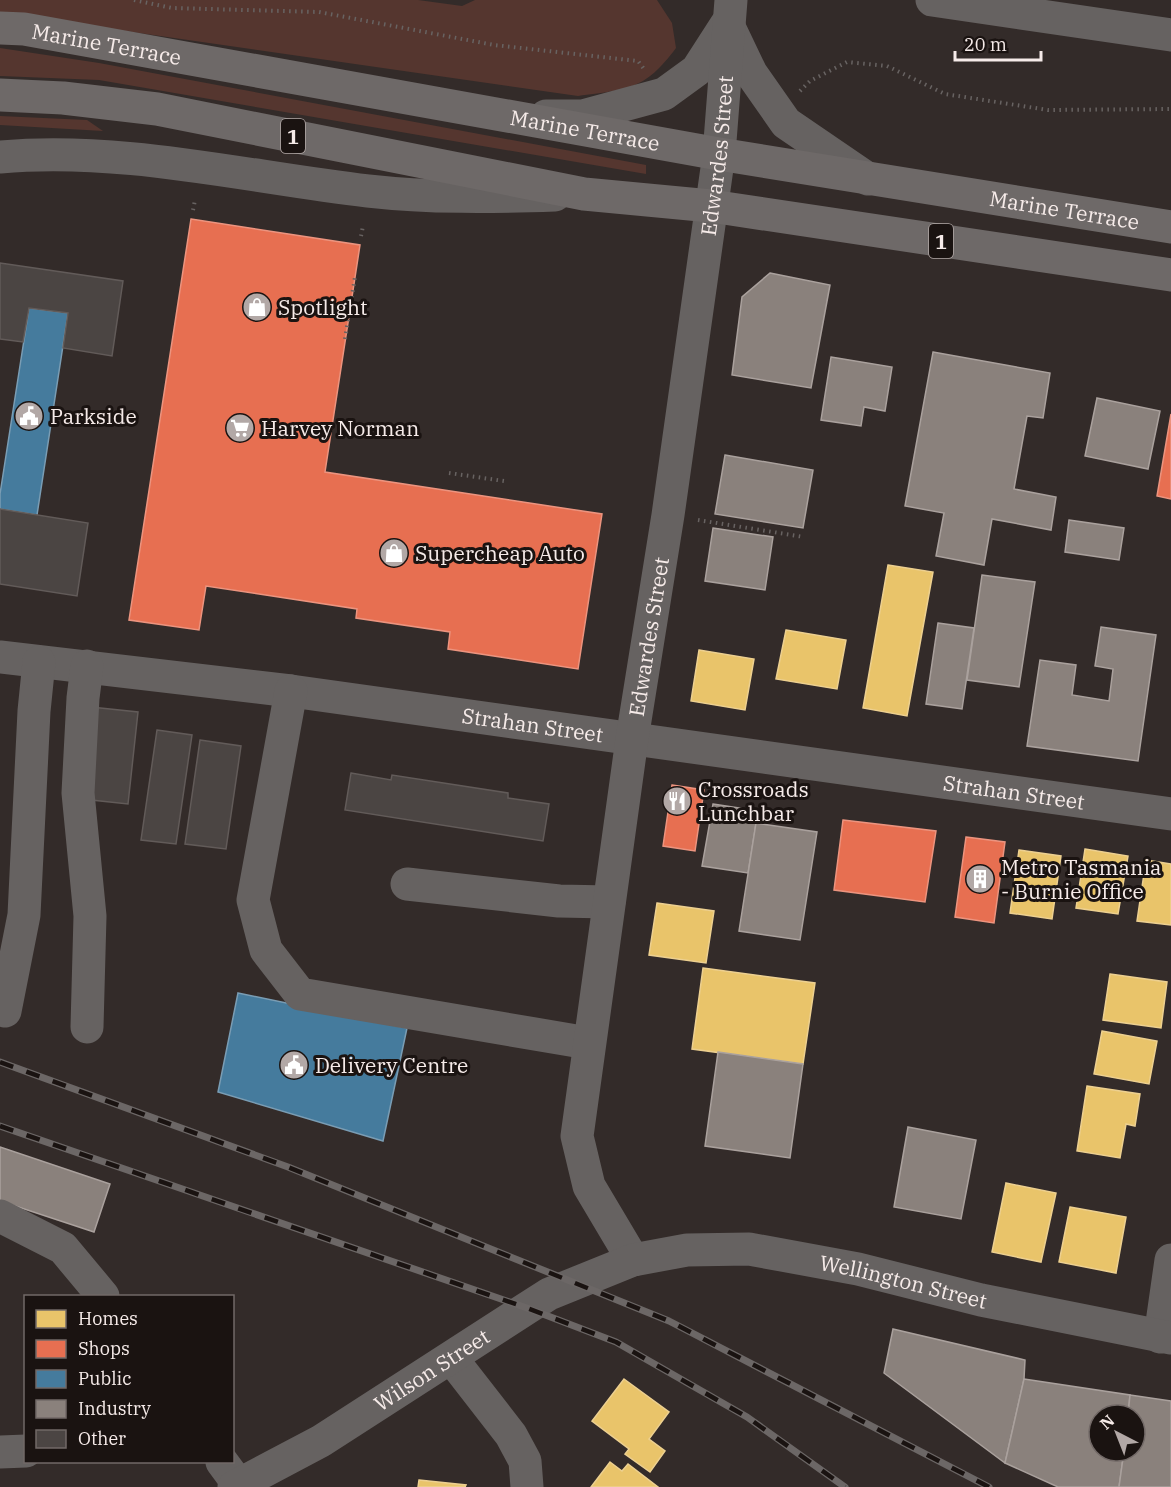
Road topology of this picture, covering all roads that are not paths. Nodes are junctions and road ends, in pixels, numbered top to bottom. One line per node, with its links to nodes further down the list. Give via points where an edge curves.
1 (932, 0): 4 (street)
2 (729, 12): 6 (street, via 697,70 664,94 583,116); 7 (street, Edwardes Street); 9 (street, via 751,74 768,102 786,123)
3 (0, 28): 6 (highway, Marine Terrace / 1, via 24,29)
4 (1171, 35)
5 (0, 96): 10 (highway, 1, via 63,98 157,109)
6 (509, 117): 7 (highway, Marine Terrace / 1)
7 (719, 154): 9 (highway, Marine Terrace / 1); 11 (street, Edwardes Street)
8 (0, 157): 10 (street, via 110,157 434,196)
9 (868, 179): 12 (highway, Marine Terrace / 1)
10 (584, 194): 11 (highway, 1)
11 (711, 206): 13 (highway, 1); 18 (street, Edwardes Street)
12 (1171, 227)
13 (1171, 275)
14 (0, 657): 15 (street, Strahan Street)
15 (39, 662): 16 (street, Strahan Street); 22 (street, via 24,915)
16 (87, 666): 17 (street, Strahan Street); 23 (street, via 78,793 90,916)
17 (291, 691): 18 (street, Strahan Street); 24 (street, via 253,900 266,950 300,994)
18 (632, 739): 19 (street, Strahan Street); 21 (street, Edwardes Street)
19 (1171, 814)
20 (407, 884): 21 (street, via 559,901)
21 (609, 902): 24 (street, Edwardes Street)
22 (5, 1011)
23 (87, 1027)
24 (588, 1043): 26 (street, Edwardes Street, via 577,1136 589,1186)
25 (0, 1216): 28 (street, via 63,1248)
26 (633, 1260): 29 (street, Wellington Street, via 687,1250 749,1249); 30 (street, Wilson Street, via 549,1294)
27 (1171, 1260): 29 (street)
28 (102, 1295)
29 (1165, 1337)
30 (452, 1359): 33 (street, Wilson Street, via 321,1441); 34 (street, via 511,1435 525,1461)
31 (24, 1451): 32 (street)
32 (0, 1452)
33 (231, 1478)
34 (527, 1487)

